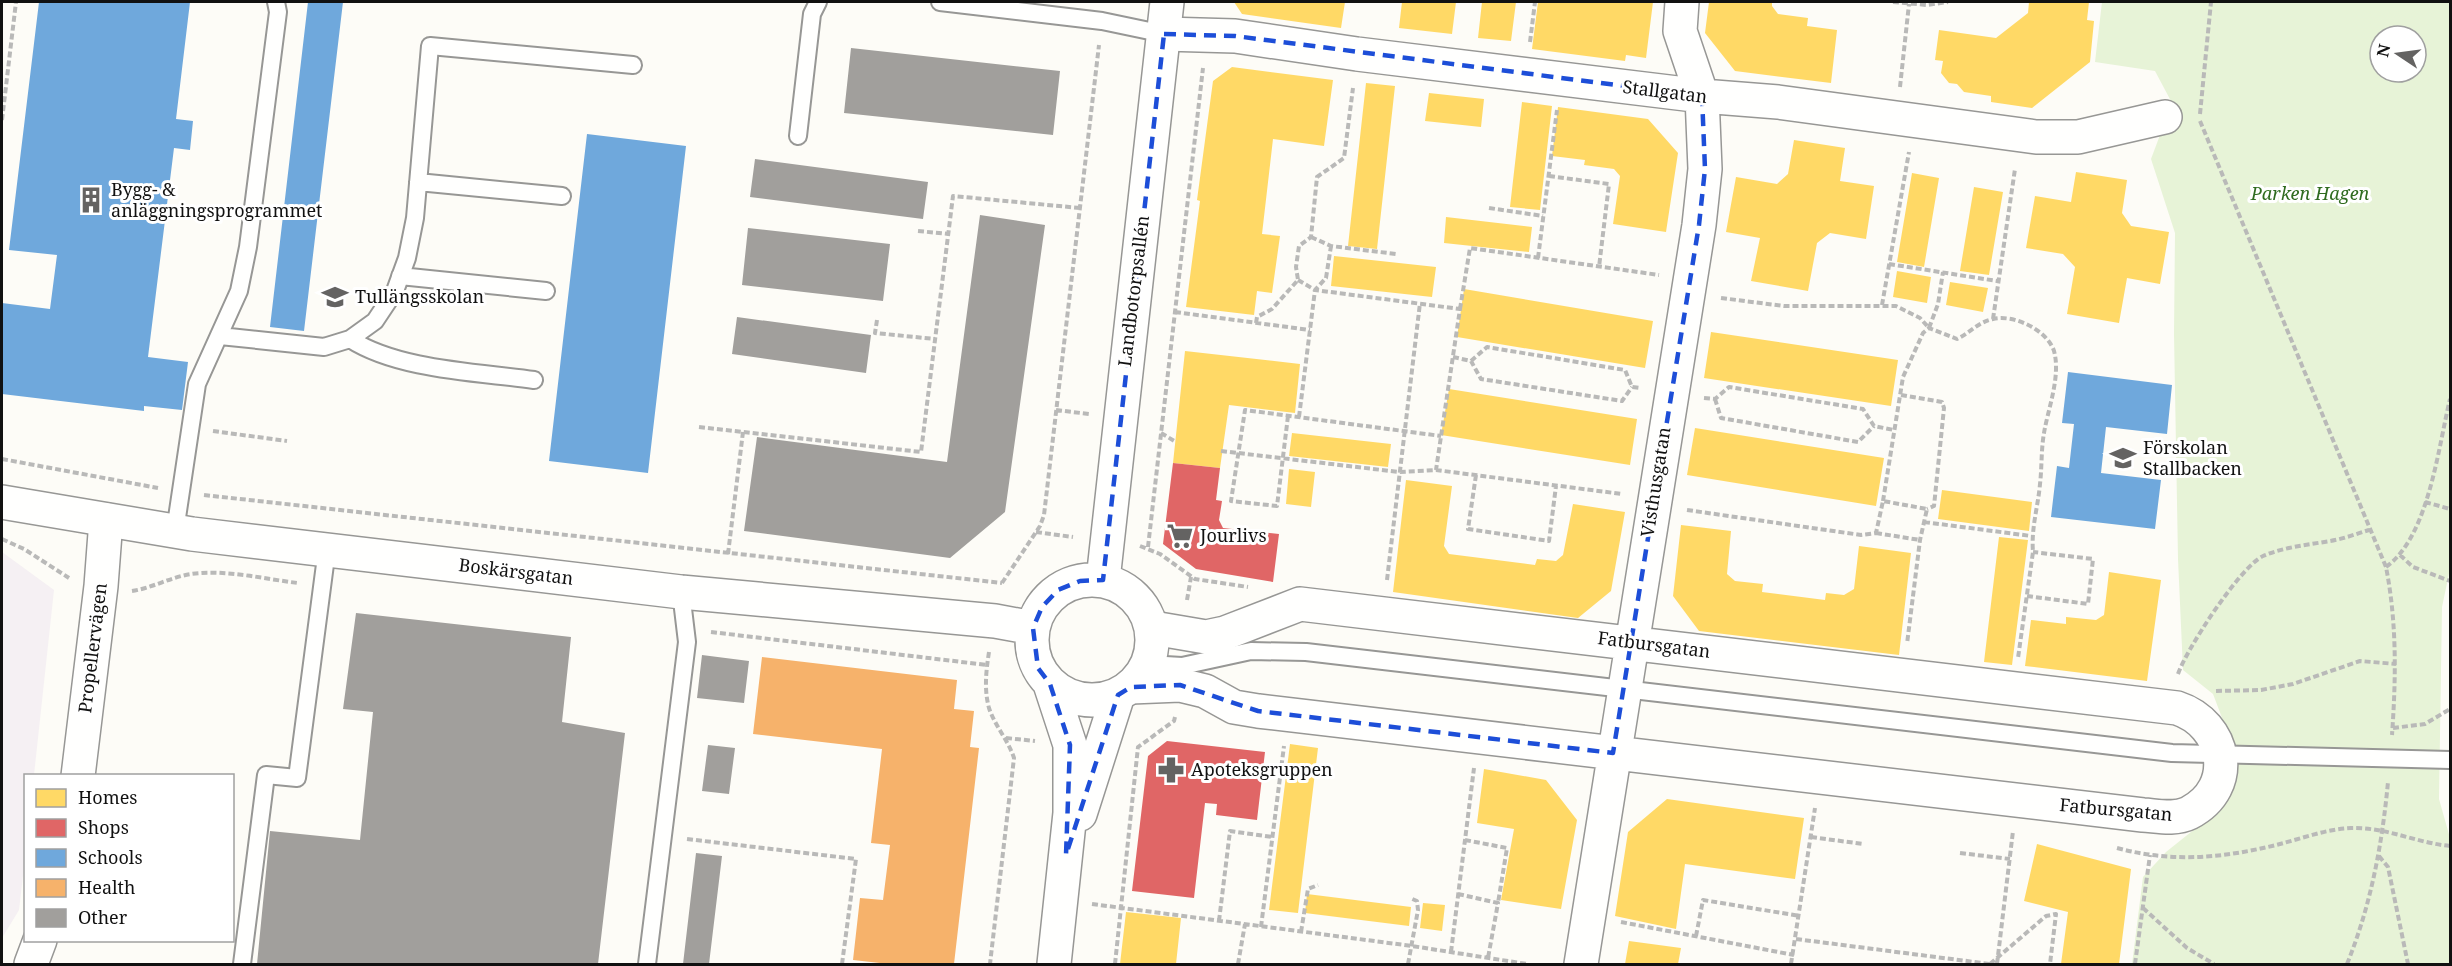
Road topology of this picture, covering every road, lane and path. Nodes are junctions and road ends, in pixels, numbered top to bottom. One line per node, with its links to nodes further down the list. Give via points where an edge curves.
1 (16, 2): 21 (path)
2 (276, 2): 55 (lane, via 278,12 248,248 239,291)
3 (818, 2): 24 (lane, via 812,14)
4 (940, 2): 12 (lane)
5 (1167, 2): 13 (street, Landbotorpsallén)
6 (1535, 2): 17 (path)
7 (1682, 2): 19 (street, Visthusgatan, via 1680,31)
8 (1893, 2): 11 (path)
9 (1948, 2): 11 (path)
10 (2211, 2): 89 (path, via 2200,124)
11 (1909, 4): 22 (path)
12 (1102, 21): 13 (lane); 28 (path)
13 (1164, 34): 14 (street, Stallgatan); 102 (street, Landbotorpsallén)
14 (1207, 35): 15 (street, Stallgatan); 49 (path)
15 (1357, 54): 17 (street, Stallgatan); 33 (path, via 1344,158 1317,177)
16 (633, 65): 26 (lane, via 430,46)
17 (1526, 75): 18 (street, Stallgatan)
18 (1561, 79): 19 (street, Stallgatan); 25 (path)
19 (1702, 96): 22 (street, Stallgatan); 43 (street, Visthusgatan, via 1705,169)
20 (2165, 117): 23 (street, Stallgatan, via 2078,137)
21 (2, 120)
22 (1906, 120): 23 (street, Stallgatan); 37 (path)
23 (2020, 135): 42 (path)
24 (798, 136)
25 (1549, 176): 30 (path); 38 (path, via 1609,184)
26 (418, 182): 27 (lane); 40 (lane, via 415,218)
27 (562, 196)
28 (1080, 208): 32 (path, via 953,196); 64 (path)
29 (1489, 208): 30 (path)
30 (1543, 216): 36 (path)
31 (918, 231): 32 (path)
32 (949, 234): 57 (path)
33 (1311, 237): 34 (path); 41 (path, via 1299,246)
34 (1331, 246): 35 (path); 44 (path, via 1326,278)
35 (1396, 254)
36 (1538, 258): 38 (path); 48 (path, via 1470,249)
37 (1889, 264): 39 (path); 47 (path)
38 (1599, 267): 43 (path)
39 (1943, 272): 42 (path); 53 (path)
40 (400, 276): 45 (lane); 56 (lane, via 375,321)
41 (1299, 280): 44 (path); 52 (path, via 1272,309 1257,317)
42 (1997, 281): 50 (path)
43 (1689, 286): 47 (path, via 1784,306); 114 (street, Visthusgatan)
44 (1315, 290): 46 (path); 54 (path)
45 (546, 291)
46 (1420, 303): 48 (path); 71 (path)
47 (1882, 305): 53 (path, via 1908,310)
48 (1460, 309): 58 (path)
49 (1175, 312): 52 (path); 73 (path)
50 (1993, 319): 53 (path, via 1957,339); 92 (path, via 2005,318 2027,325 2047,339 2055,354)
51 (877, 320): 57 (path, via 875,333)
52 (1256, 323): 54 (path)
53 (1929, 328): 61 (path, via 1908,360)
54 (1310, 330): 67 (path)
55 (220, 336): 56 (lane, via 324,347); 70 (lane, via 197,384)
56 (350, 339): 59 (lane, via 395,360)
57 (935, 339): 72 (path, via 921,452)
58 (1452, 357): 60 (path, via 1471,361 1481,379 1622,401); 74 (path)
59 (534, 380)
60 (1632, 387)
61 (1901, 395): 82 (path); 85 (path, via 1942,402 1944,408 1934,506)
62 (1715, 399): 68 (path, via 1721,418 1858,442)
63 (2451, 399): 84 (path)
64 (1056, 410): 65 (path); 104 (path, via 1044,515)
65 (1101, 416)
66 (1288, 416): 66 (path, via 1245,410 1231,501 1277,506); 67 (path)
67 (1299, 417): 71 (path)
68 (1874, 426)
69 (699, 427): 72 (path)
70 (191, 428): 75 (path); 81 (lane)
71 (1404, 431): 74 (path); 109 (path)
72 (742, 432): 98 (path)
73 (1161, 432): 76 (path); 95 (path)
74 (1441, 435): 78 (path)
75 (287, 441)
76 (1176, 442)
77 (2, 459): 81 (path)
78 (1436, 470)
79 (1476, 475): 80 (path, via 1468,529 1549,541)
80 (1556, 486)
81 (181, 492): 90 (lane); 98 (path)
82 (1882, 501)
83 (2, 502): 87 (street, Boskärsgatan)
84 (2425, 502): 86 (path); 99 (path, via 2409,543)
85 (1927, 509)
86 (2451, 509)
87 (106, 520): 90 (street, Boskärsgatan); 105 (street, Propellervägen)
88 (1924, 522): 92 (path)
89 (2369, 530): 100 (path); 124 (path, via 2261,557 2244,571 2180,667)
90 (175, 531): 96 (street, Boskärsgatan)
91 (1876, 533): 94 (path)
92 (2031, 536): 97 (path)
93 (2, 539): 105 (path, via 65,577)
94 (1920, 540)
95 (1148, 547)
96 (327, 549): 106 (lane); 107 (street, Boskärsgatan)
97 (2033, 552): 108 (path); 108 (path, via 2093,559 2088,604)
98 (728, 554): 104 (path)
99 (2400, 555): 100 (path); 103 (path, via 2413,567)
100 (2386, 567): 116 (path, via 2393,604)
101 (1191, 577): 113 (path)
102 (1103, 580): 111 (street, via 1080,580 1058,590 1042,607); 113 (street, via 1126,589)
103 (2451, 581)
104 (1002, 583): 110 (path)
105 (101, 586): 106 (path, via 130,591 189,574 211,573); 133 (street, Propellervägen)
106 (322, 586): 168 (lane, via 297,778 266,775)
107 (681, 592): 110 (street, Boskärsgatan); 112 (lane)
108 (2027, 596): 122 (path)
109 (1384, 614): 114 (street, Fatbursgatan); 115 (street, Fatbursgatan, via 1300,604)
110 (995, 621): 111 (street, Boskärsgatan); 117 (path)
111 (1033, 628): 119 (street, via 1038,668)
112 (686, 629): 117 (path); 136 (lane)
113 (1167, 630): 115 (street, Fatbursgatan); 118 (street)
114 (1630, 642): 121 (street, Visthusgatan); 122 (street, Fatbursgatan)
115 (1225, 644): 118 (lane, via 1182,666); 121 (lane, via 1251,651 1306,652)
116 (2396, 664): 123 (path, via 2360,661 2293,684 2261,690); 126 (path)
117 (987, 665): 171 (path, via 985,684 990,709 1014,758)
118 (1133, 682): 119 (street, via 1101,700 1082,700); 120 (street, Fatbursgatan); 142 (street)
119 (1050, 684): 142 (street, via 1070,745)
120 (1176, 685): 128 (street, Fatbursgatan, via 1205,692 1234,707 1258,711); 151 (path, via 1174,721 1138,747)
121 (1623, 688): 128 (street, Visthusgatan); 129 (lane, via 2172,753)
122 (2014, 688): 124 (street, Fatbursgatan)
123 (2211, 691)
124 (2167, 706): 129 (street, Fatbursgatan, via 2190,712 2204,721)
125 (2451, 709): 126 (path, via 2425,724)
126 (2392, 728): 130 (path)
127 (1284, 745): 137 (path)
128 (1613, 753): 129 (street, Fatbursgatan, via 2174,817 2188,814 2214,789); 153 (street, Visthusgatan)
129 (2221, 754): 130 (lane)
130 (2390, 757): 131 (lane); 144 (path)
131 (2451, 760)
132 (1474, 766): 139 (path)
133 (78, 774)
134 (1815, 807): 138 (path)
135 (2014, 820): 145 (path)
136 (663, 836): 169 (lane); 170 (path, via 856,859)
137 (1272, 837): 155 (path, via 1230,831); 157 (path)
138 (1811, 837): 140 (path); 154 (path)
139 (1465, 840): 147 (path); 150 (path, via 1508,848)
140 (1863, 844)
141 (1960, 853): 145 (path)
142 (1066, 855): 149 (street)
143 (2150, 855): 152 (path)
144 (2379, 856): 184 (path, via 2373,887); 185 (path, via 2388,867)
145 (2010, 859): 166 (path)
146 (1318, 885): 158 (path, via 1308,888)
147 (1458, 894): 150 (path); 163 (path)
148 (1410, 898): 162 (path, via 1417,901 1418,910)
149 (1062, 900): 151 (path); 172 (street)
150 (1498, 903): 165 (path)
151 (1122, 908): 155 (path); 173 (path)
152 (2142, 908): 182 (path); 183 (path, via 2187,948)
153 (1589, 916): 159 (path); 177 (street, Visthusgatan)
154 (1800, 916): 159 (path, via 1703,900); 160 (path)
155 (1219, 921): 156 (path)
156 (1245, 924): 157 (path); 174 (path)
157 (1261, 927): 158 (path)
158 (1301, 932): 162 (path)
159 (1696, 936): 164 (path)
160 (1796, 939): 164 (path); 179 (path)
161 (39, 942): 167 (street)
162 (1412, 946): 163 (path); 175 (path)
163 (1451, 952): 165 (path)
164 (1794, 955): 178 (path)
165 (1488, 958): 176 (path)
166 (1998, 958): 179 (path); 180 (path); 181 (path, via 2046,916 2056,914)
167 (31, 964)
168 (242, 964)
169 (647, 964)
170 (842, 964)
171 (990, 964)
172 (1054, 964)
173 (1115, 964)
174 (1238, 964)
175 (1408, 964)
176 (1527, 964)
177 (1581, 964)
178 (1791, 964)
179 (1990, 964)
180 (1997, 964)
181 (2050, 964)
182 (2135, 964)
183 (2214, 964)
184 (2347, 964)
185 (2408, 964)

